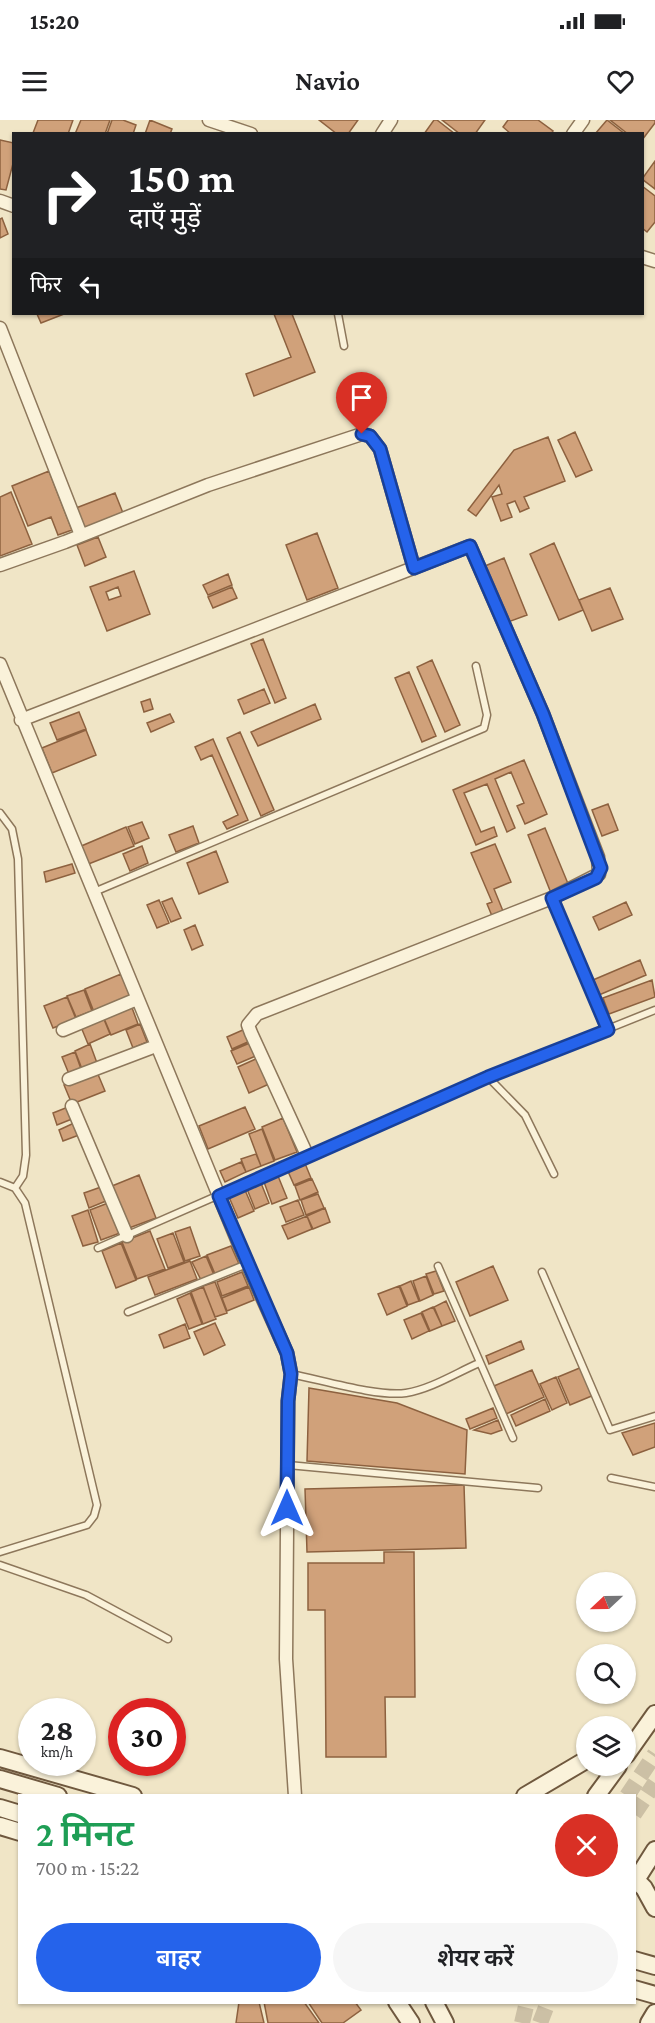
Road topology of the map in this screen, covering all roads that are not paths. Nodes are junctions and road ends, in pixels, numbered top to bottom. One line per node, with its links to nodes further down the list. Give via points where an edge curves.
1 (209, 120): 2 (street)
2 (245, 132)
3 (338, 315): 5 (lane)
4 (0, 328): 6 (street)
5 (344, 346)
6 (81, 535): 7 (street); 8 (street, via 208,485 362,434 370,436 380,449)
7 (0, 566)
8 (414, 568): 11 (street); 14 (street, via 470,546 543,714 601,868 596,878)
9 (0, 664): 11 (street)
10 (476, 666): 13 (lane, via 487,715 484,728)
11 (21, 720): 13 (street)
12 (0, 813): 26 (lane, via 12,829 18,859 26,1155 23,1176)
13 (94, 892): 15 (street)
14 (552, 898): 18 (lane); 23 (street, via 250,1019 251,1033)
15 (137, 999): 17 (street); 19 (street)
16 (655, 1010): 18 (lane)
17 (63, 1030)
18 (608, 1030): 20 (lane)
19 (156, 1046): 21 (street); 27 (street)
20 (488, 1077): 23 (lane); 24 (lane, via 525,1115)
21 (69, 1079)
22 (72, 1106): 28 (street)
23 (307, 1155): 27 (lane)
24 (554, 1174)
25 (0, 1182): 26 (lane)
26 (15, 1188): 42 (lane, via 25,1203 97,1505 87,1525)
27 (219, 1196): 28 (lane); 30 (street)
28 (127, 1236): 29 (lane)
29 (98, 1248)
30 (247, 1264): 33 (lane); 35 (street, via 287,1353)
31 (438, 1266): 34 (lane)
32 (542, 1272): 36 (lane, via 610,1430)
33 (128, 1312)
34 (479, 1363): 35 (lane, via 405,1393 386,1393); 37 (lane)
35 (291, 1374): 38 (street)
36 (655, 1416)
37 (513, 1438)
38 (287, 1465): 41 (lane); 54 (street, via 286,1659)
39 (611, 1478): 40 (lane)
40 (655, 1487)
41 (538, 1488)
42 (0, 1552)
43 (0, 1565): 44 (lane, via 86,1596)
44 (168, 1639)
45 (655, 1713): 46 (main road); 47 (main road)
46 (636, 1726)
47 (636, 1741)
48 (0, 1758): 53 (main road)
49 (576, 1766): 55 (main road)
50 (611, 1776): 56 (main road)
51 (0, 1779): 52 (main road)
52 (51, 1794)
53 (126, 1794)
54 (295, 1794)
55 (528, 1794)
56 (597, 1794)
57 (0, 1808): 58 (main road)
58 (18, 1813)
59 (0, 1826): 60 (main road)
60 (18, 1831)
61 (655, 1850): 62 (main road)
62 (636, 1878)
63 (636, 1880): 64 (main road)
64 (655, 1908)
65 (636, 1961): 66 (main road)
66 (655, 1966)
67 (636, 1990): 68 (main road)
68 (655, 1995)
69 (399, 2004): 71 (main road)
70 (436, 2004): 72 (main road)
71 (411, 2023)
72 (445, 2023)

